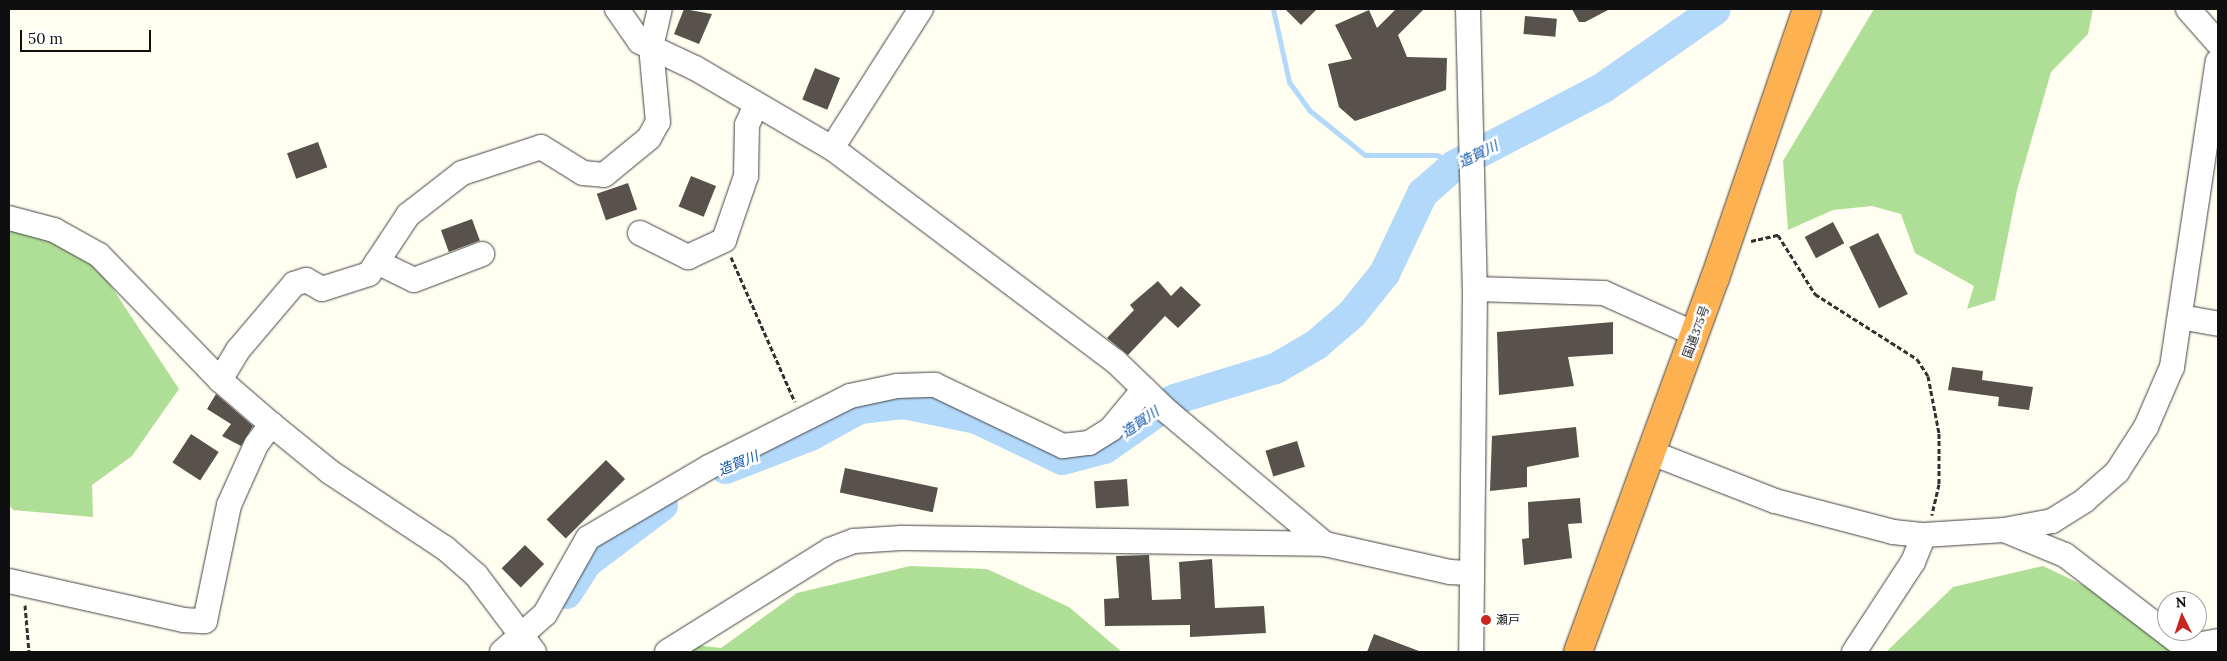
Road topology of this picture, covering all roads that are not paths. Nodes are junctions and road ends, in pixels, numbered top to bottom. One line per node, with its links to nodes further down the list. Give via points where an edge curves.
1 (617, 9): 8 (street, via 640,42)
2 (660, 9): 8 (street)
3 (921, 9): 11 (street)
4 (1468, 9): 16 (street)
5 (1807, 9): 19 (highway, 国道375号)
6 (2188, 9): 7 (street)
7 (2218, 43)
8 (651, 47): 10 (street); 15 (street, via 658,122 649,138 604,175 582,173 541,147 462,173 408,215)
9 (2218, 60): 17 (street)
10 (756, 105): 11 (street); 13 (street, via 747,125 746,176 724,240 688,257)
11 (832, 148): 21 (street, via 1115,361)
12 (9, 218): 20 (street, via 54,230 99,255)
13 (640, 233)
14 (482, 254): 15 (street, via 414,280)
15 (377, 262): 20 (street, via 369,274 344,285 322,289 306,280 294,284 238,350)
16 (1475, 289): 19 (street, via 1604,293); 27 (street)
17 (2180, 317): 18 (street); 24 (street, via 2172,368 2146,427 2116,472 2086,500 2052,521)
18 (2218, 324)
19 (1695, 334): 23 (highway, 国道375号)
20 (220, 380): 22 (street)
21 (1155, 400): 26 (street); 30 (street, via 1089,444 1064,446 935,385 897,386 850,396 804,422 708,467 588,538)
22 (271, 424): 28 (street, via 256,445 229,505 205,620 183,620); 30 (street, via 330,472 445,548 476,576)
23 (1652, 453): 25 (street, via 1844,522); 34 (highway, 国道375号)
24 (2004, 530): 25 (street); 29 (street, via 2065,555 2185,648)
25 (1924, 535): 35 (street, via 1913,562)
26 (1325, 544): 27 (street, via 1450,572); 32 (street, via 854,541 830,550)
27 (1472, 573): 33 (street)
28 (19, 584)
29 (2218, 641)
30 (527, 644): 31 (street)
31 (502, 652)
32 (667, 652)
33 (1471, 652)
34 (1578, 652)
35 (1854, 652)

